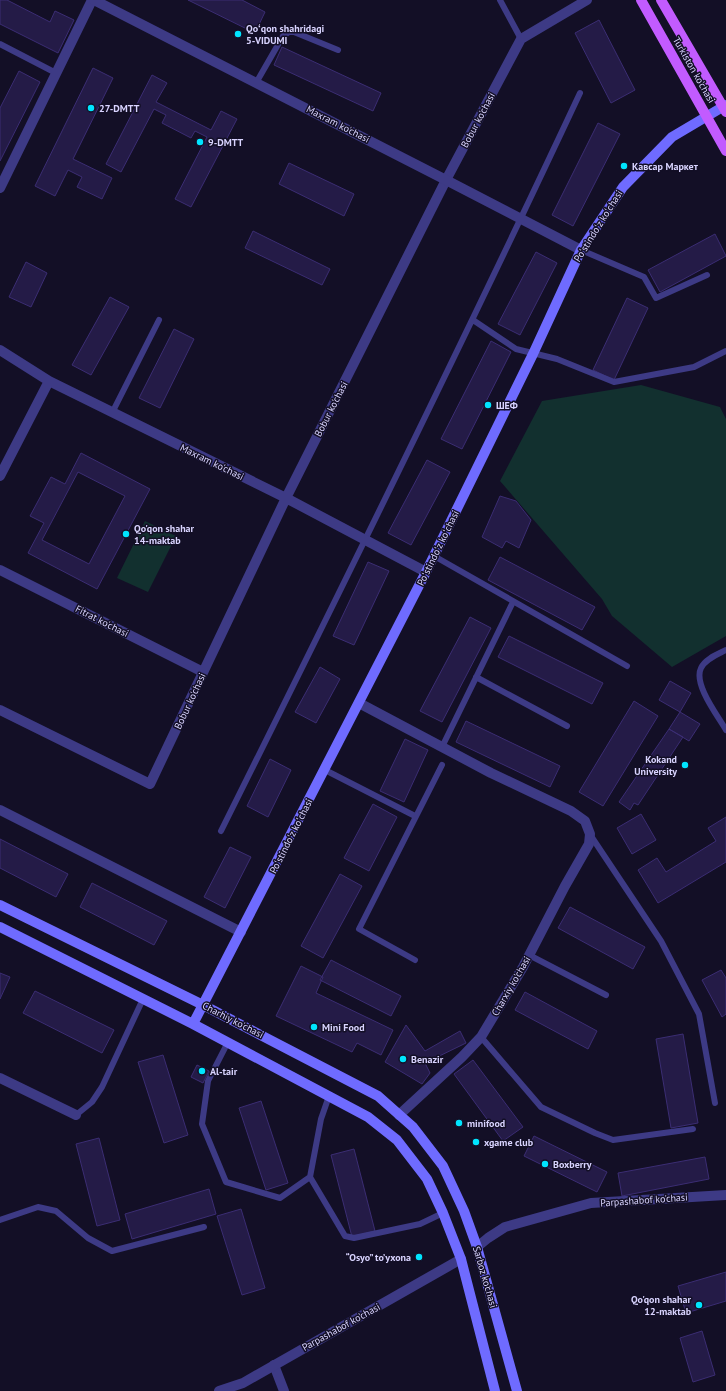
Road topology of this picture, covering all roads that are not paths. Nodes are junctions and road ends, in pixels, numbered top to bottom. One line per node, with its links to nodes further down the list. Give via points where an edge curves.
1 (93, 0): 9 (street, Maxram ko'chasi); 10 (street, Maxram ko'chasi)
2 (500, 0): 6 (lane)
3 (587, 0): 6 (street)
4 (641, 0): 13 (main road, Turkiston ko'chasi)
5 (661, 0): 12 (main road, Turkiston ko'chasi)
6 (521, 39): 15 (street, Bobur ko'chasi)
7 (0, 44): 9 (lane)
8 (338, 50): 10 (lane, via 289,32 283,36)
9 (56, 73): 16 (street, Maxram ko'chasi)
10 (256, 82): 15 (street, Maxram ko'chasi)
11 (580, 93): 17 (lane)
12 (725, 108): 13 (main road, Poʻstindoʻz koʻchasi)
13 (707, 116): 14 (main road, Turkiston ko'chasi); 18 (main road, Poʻstindoʻz koʻchasi, via 672,137 623,187)
14 (726, 151)
15 (446, 180): 17 (street, Maxram ko'chasi); 28 (street, Bobur ko'chasi)
16 (0, 188)
17 (521, 219): 18 (street, Maxram ko'chasi); 21 (lane)
18 (580, 250): 19 (lane, via 644,277 656,298); 24 (main road, Poʻstindoʻz koʻchasi)
19 (707, 275)
20 (159, 320): 26 (lane)
21 (473, 320): 24 (lane, via 516,350); 29 (lane)
22 (0, 350): 25 (street, Maxram ko'chasi)
23 (726, 351): 24 (lane, via 694,367 614,382 557,359)
24 (533, 354): 30 (main road, Poʻstindoʻz koʻchasi)
25 (49, 381): 26 (street, Maxram ko'chasi); 27 (street)
26 (112, 413): 28 (street, Maxram ko'chasi)
27 (0, 476)
28 (286, 498): 29 (street, Maxram ko'chasi); 36 (street, Bobur ko'chasi)
29 (366, 540): 32 (street, Maxram ko'chasi); 47 (lane)
30 (434, 556): 32 (main road, Poʻstindoʻz koʻchasi); 33 (lane)
31 (0, 570): 36 (street, Fitrat ko'chasi)
32 (426, 572): 38 (main road, Poʻstindoʻz koʻchasi)
33 (513, 602): 35 (lane); 37 (lane)
34 (726, 650): 41 (lane, via 707,660 698,676 701,687)
35 (627, 666)
36 (203, 672): 39 (street, Bobur ko'chasi, via 150,784)
37 (476, 677): 40 (lane); 42 (lane)
38 (359, 703): 42 (street); 44 (main road, Poʻstindoʻz koʻchasi)
39 (0, 710)
40 (567, 726)
41 (726, 730)
42 (442, 747): 48 (street, via 571,810 585,821)
43 (442, 765): 46 (lane)
44 (325, 770): 46 (lane); 51 (main road, Poʻstindoʻz koʻchasi)
45 (0, 810): 51 (street)
46 (415, 816): 53 (lane, via 359,930)
47 (221, 831)
48 (590, 834): 52 (street, Charxiy ko'chasi, via 589,844); 62 (lane, via 661,941 699,1014)
49 (0, 905): 56 (main road, Charhiy ko'chasi)
50 (0, 928): 55 (main road)
51 (241, 932): 56 (main road, Poʻstindoʻz koʻchasi)
52 (529, 954): 54 (lane); 58 (street, Charxiy ko'chasi)
53 (415, 960)
54 (606, 995)
55 (143, 999): 57 (main road); 63 (lane, via 102,1087 92,1102)
56 (203, 1005): 57 (main road, Poʻstindoʻz koʻchasi); 64 (main road, Charhiy ko'chasi, via 378,1096)
57 (193, 1024): 59 (main road)
58 (481, 1037): 64 (street, Charxiy ko'chasi); 65 (lane, via 541,1107 595,1133 613,1140)
59 (228, 1042): 61 (main road); 67 (lane, via 208,1081 202,1124 226,1182 280,1198)
60 (0, 1078): 63 (street)
61 (329, 1096): 67 (lane, via 321,1119); 69 (main road, Sarboz ko'chasi, via 368,1117 397,1140 427,1179)
62 (715, 1103)
63 (76, 1115)
64 (399, 1115): 66 (main road, Charhiy ko'chasi, via 413,1127)
65 (693, 1129)
66 (443, 1166): 72 (main road, Sarboz ko'chasi)
67 (310, 1177): 69 (lane, via 345,1236 349,1238 420,1224)
68 (726, 1195): 72 (street, Parpashabof ko'chasi, via 591,1203 505,1227)
69 (443, 1213): 73 (main road, Sarboz ko'chasi)
70 (0, 1220): 71 (lane, via 38,1207 56,1211 88,1238 112,1251)
71 (204, 1227)
72 (477, 1247): 78 (main road, Sarboz ko'chasi)
73 (461, 1259): 74 (street, Parpashabof ko'chasi); 77 (main road, Sarboz ko'chasi)
74 (274, 1365): 75 (street, Parpashabof ko'chasi, via 243,1383); 76 (street)
75 (219, 1391)
76 (284, 1391)
77 (495, 1391)
78 (517, 1391)

